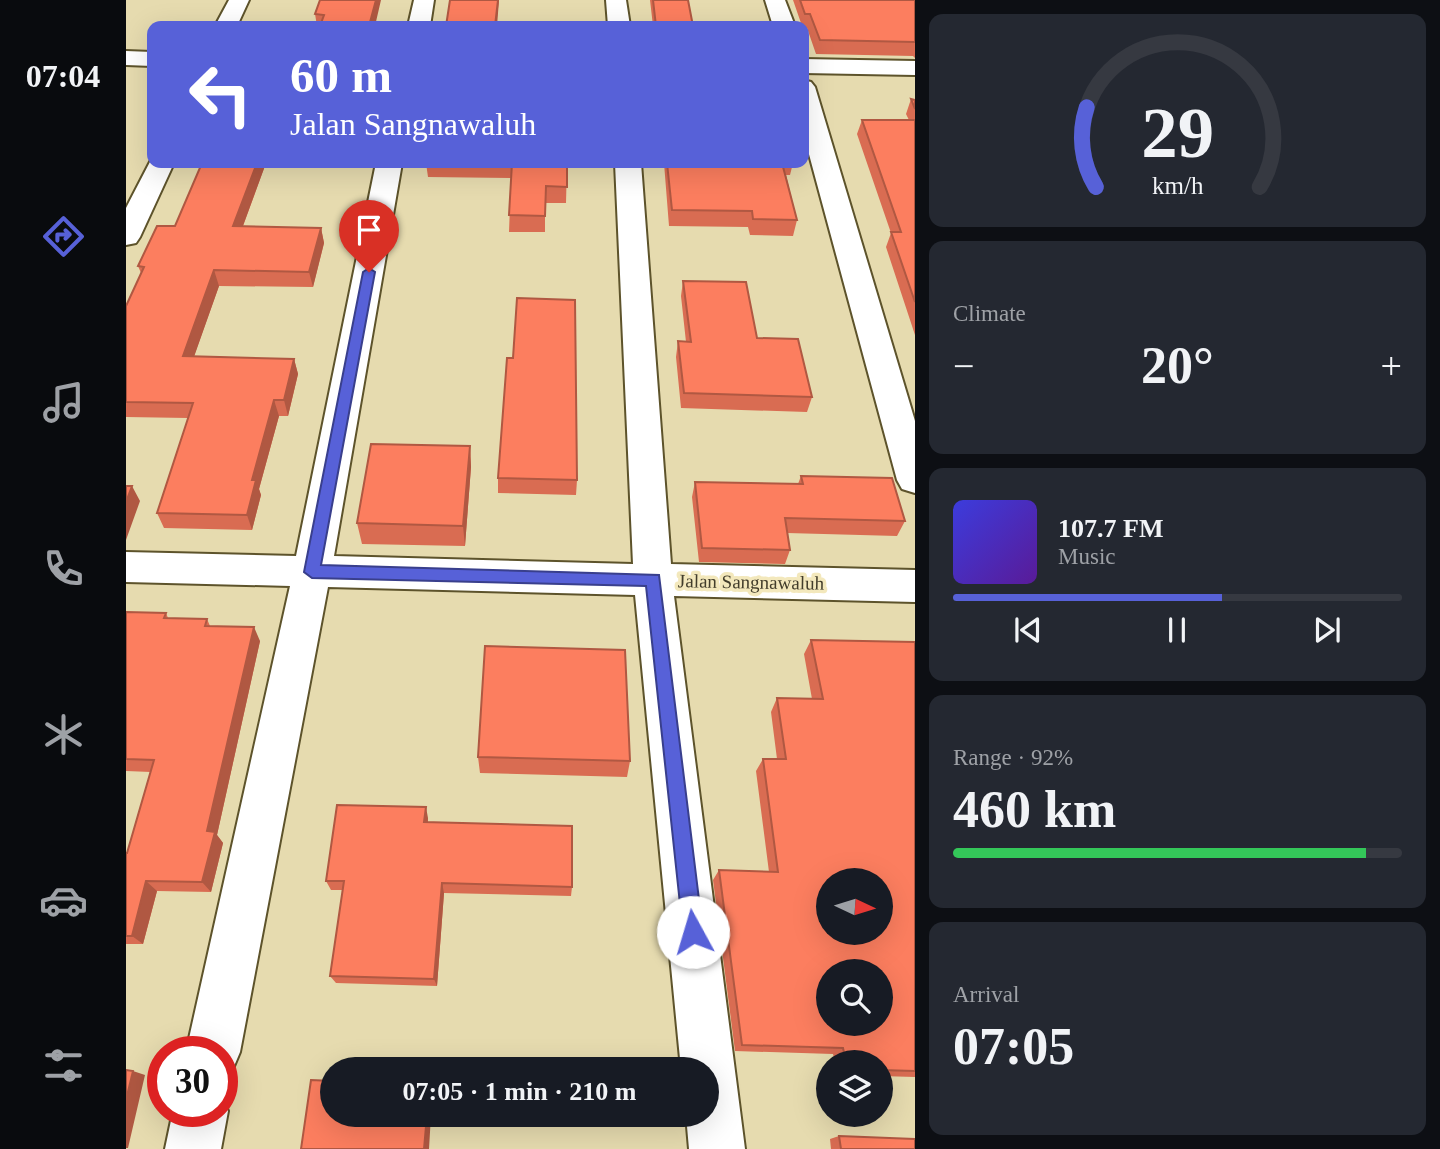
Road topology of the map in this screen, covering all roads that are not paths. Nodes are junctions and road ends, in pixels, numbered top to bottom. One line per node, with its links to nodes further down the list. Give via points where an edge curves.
1 (239, 0): 5 (street)
2 (424, 0): 6 (street)
3 (616, 0): 7 (street)
4 (775, 0): 8 (street)
5 (228, 21)
6 (420, 21)
7 (618, 21)
8 (782, 21)
9 (126, 58): 10 (street)
10 (147, 59)
11 (809, 66): 12 (street)
12 (915, 68)
13 (809, 108): 18 (street)
14 (159, 168): 17 (street)
15 (388, 168): 20 (street)
16 (628, 168): 21 (street)
17 (126, 237)
18 (915, 480)
19 (126, 567): 20 (street, Jalan Sangnawaluh)
20 (312, 572): 21 (street, Jalan Sangnawaluh); 23 (street)
21 (653, 579): 22 (street, Jalan Sangnawaluh); 26 (street)
22 (915, 586)
23 (216, 1036)
24 (198, 1127): 25 (street)
25 (193, 1149)
26 (717, 1149)

